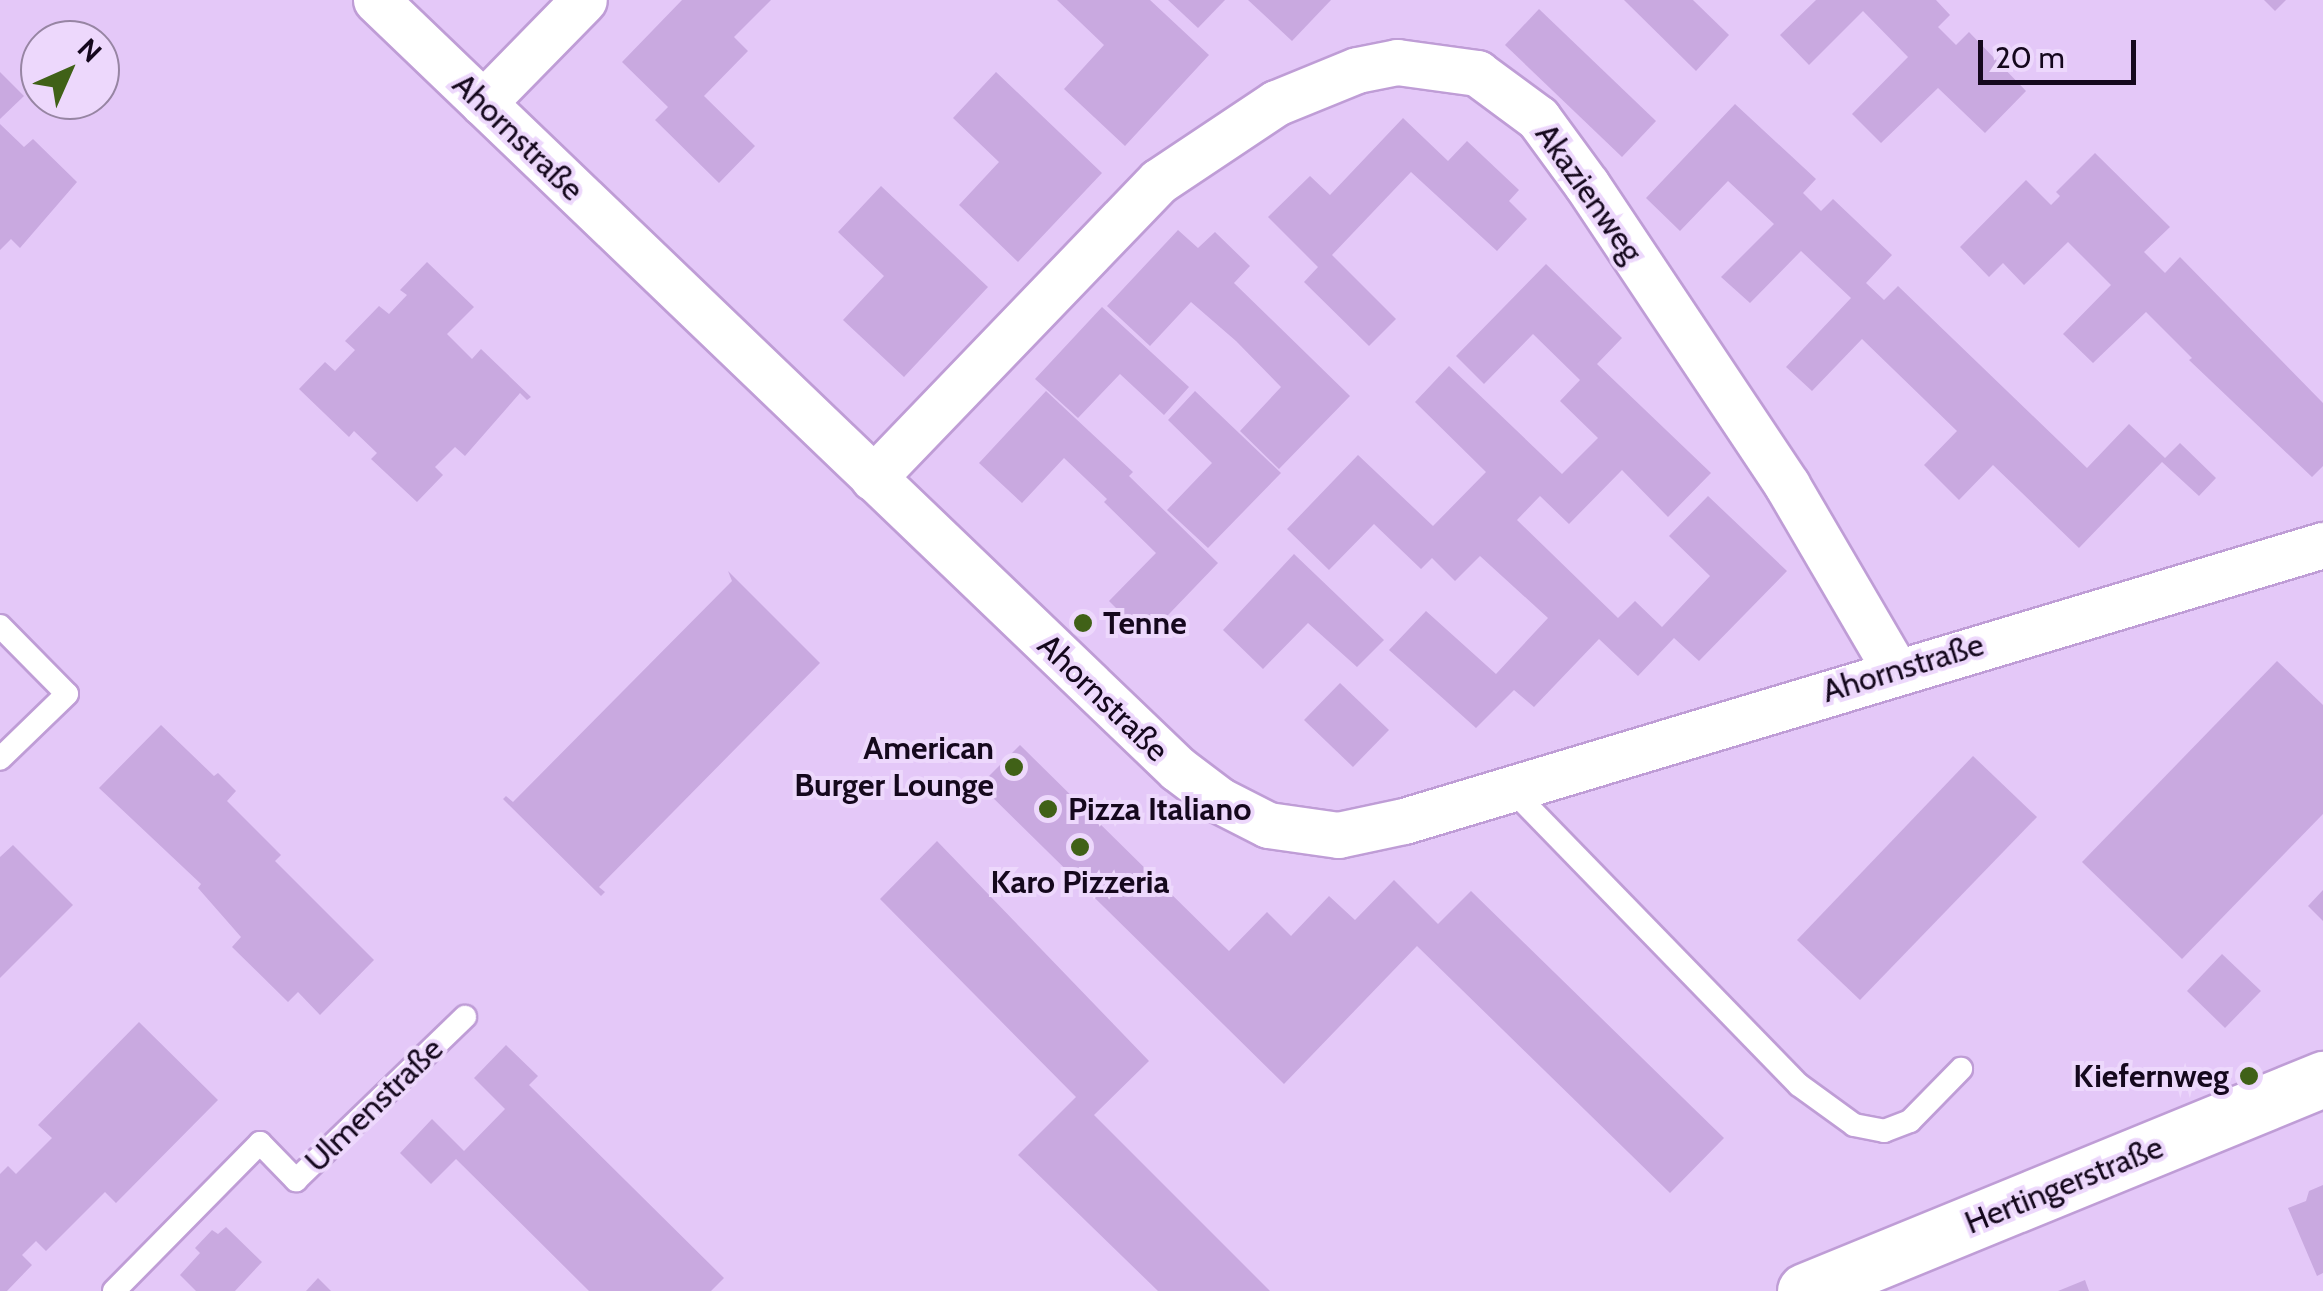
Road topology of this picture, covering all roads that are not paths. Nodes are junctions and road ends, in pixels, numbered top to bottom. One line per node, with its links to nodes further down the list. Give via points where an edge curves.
1 (376, 0): 3 (street, Ahornstraße)
2 (584, 0): 3 (street)
3 (483, 104): 4 (street, Ahornstraße)
4 (873, 478): 7 (street, Akazienweg, via 1159,181 1276,103 1357,70 1397,62 1477,73 1538,118 1587,185 1786,485); 9 (street, Ahornstraße, via 1178,770 1268,825 1338,835)
5 (2323, 545): 7 (street, Ahornstraße)
6 (0, 626): 8 (lane, via 66,694)
7 (1895, 670): 9 (street, Ahornstraße)
8 (0, 759)
9 (1510, 788): 11 (lane, via 1799,1086 1854,1124 1884,1131 1910,1121)
10 (465, 1017): 13 (lane, Ulmenstraße, via 296,1180 260,1143)
11 (1962, 1069)
12 (2323, 1078): 14 (street, Hertingerstraße)
13 (114, 1291)
14 (1804, 1291)

